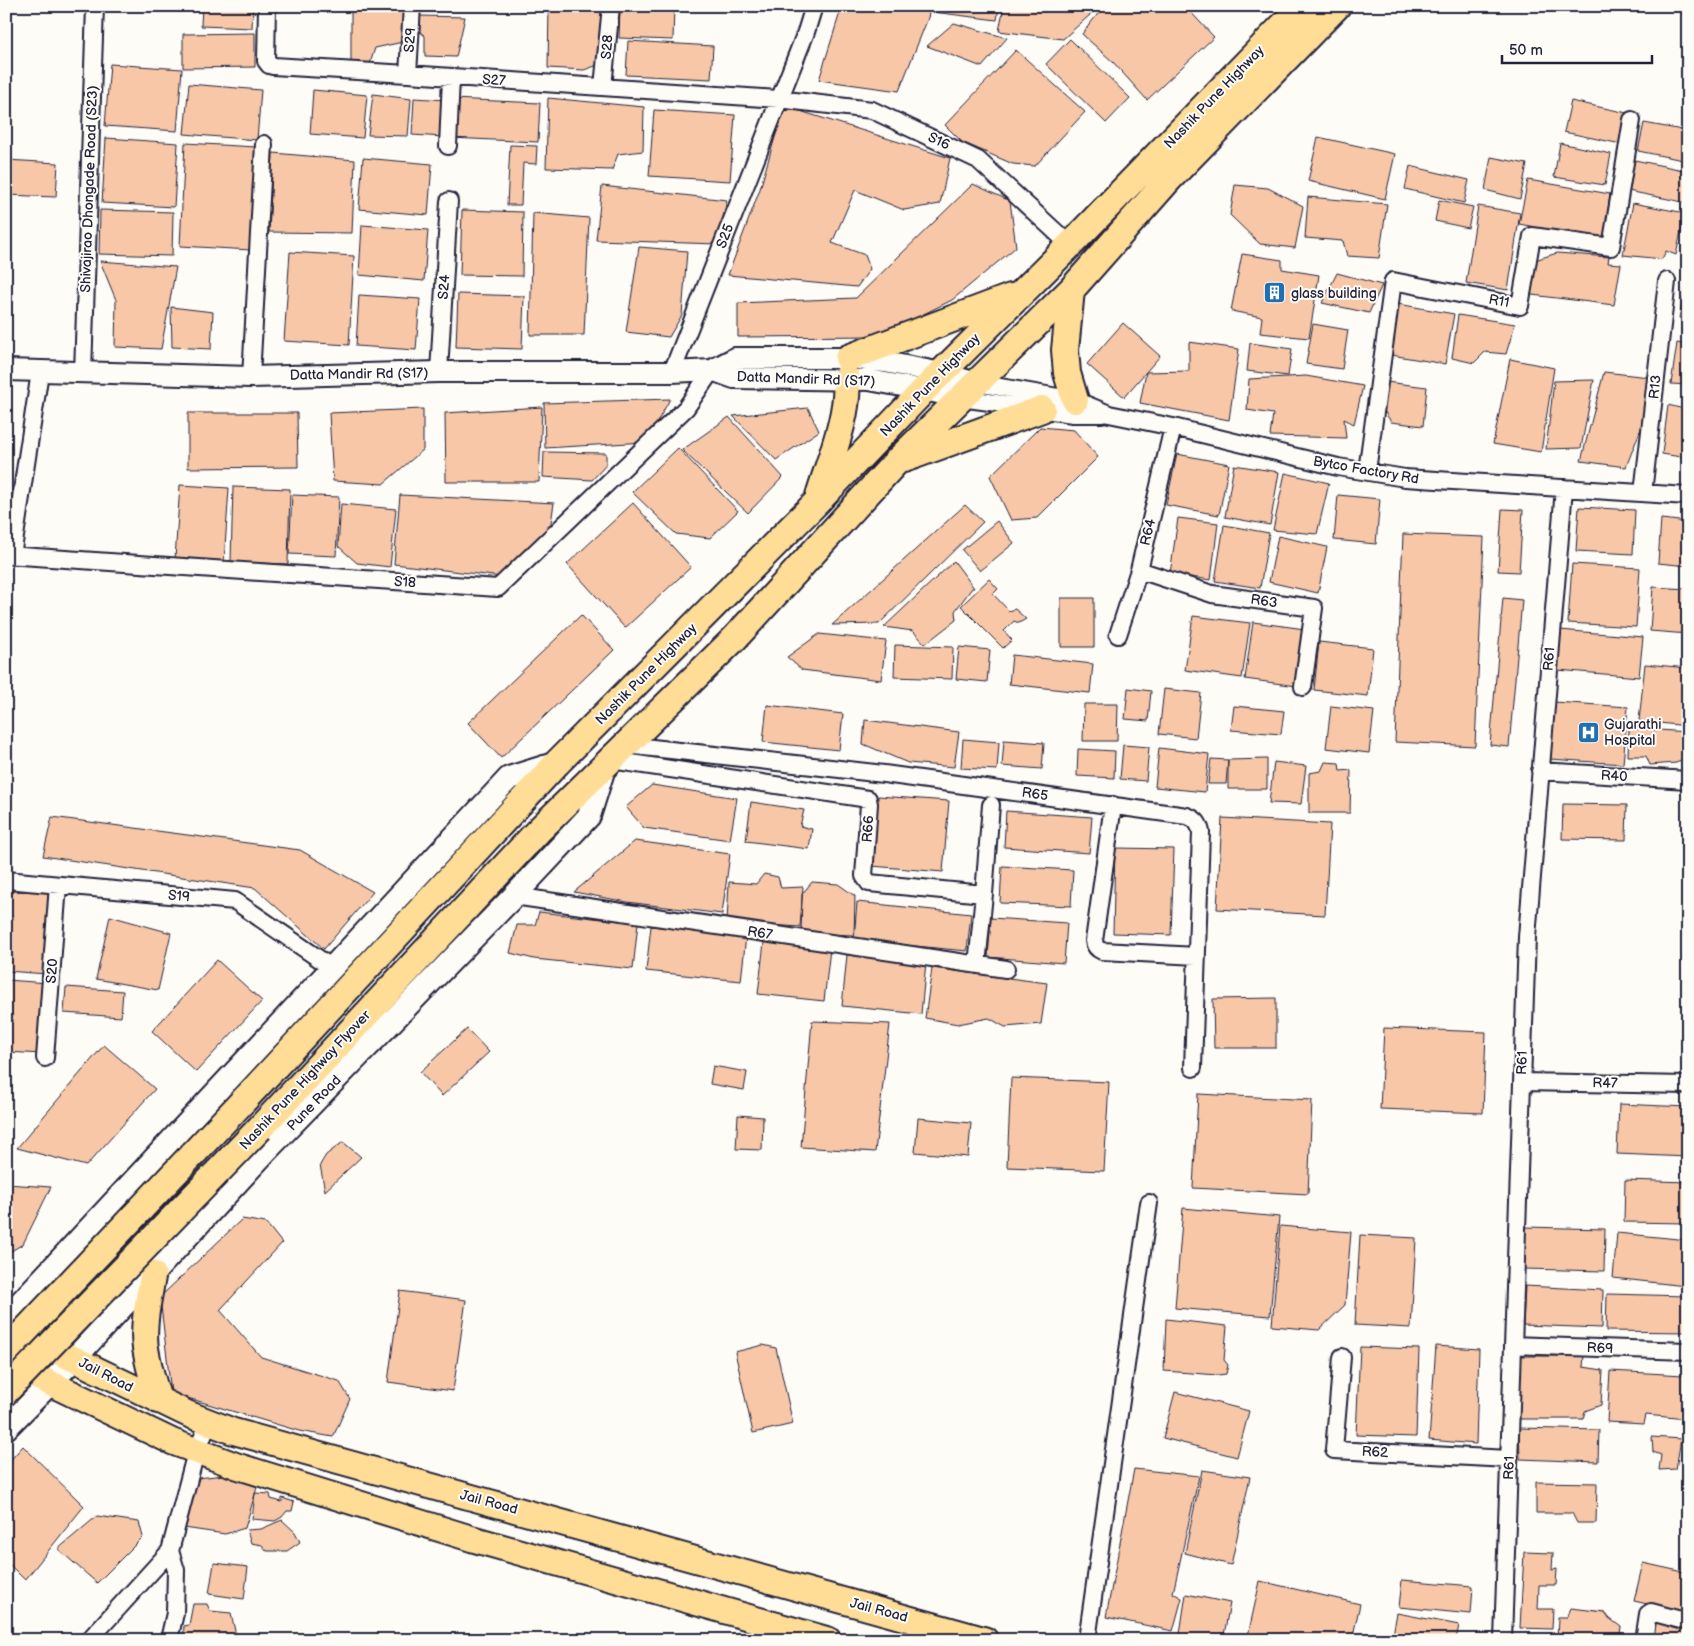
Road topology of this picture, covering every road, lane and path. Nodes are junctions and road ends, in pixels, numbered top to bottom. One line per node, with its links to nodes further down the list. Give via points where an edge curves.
1 (96, 6): 24 (street, Shivajirao Dhongade Road (S23))
2 (267, 6): 8 (street, S27, via 266,57 269,65)
3 (412, 6): 8 (street, S29)
4 (611, 6): 10 (street, S28)
5 (814, 6): 11 (street, S25)
6 (1302, 6): 16 (highway, Nashik Pune Highway)
7 (1338, 6): 18 (highway, Nashik Pune Highway, via 1169,179)
8 (408, 74): 9 (street, S27)
9 (451, 77): 10 (street, S27); 14 (street)
10 (603, 87): 11 (street, S27)
11 (778, 99): 16 (street, S16, via 872,110 978,160); 26 (street, S25)
12 (1632, 120): 35 (street, R11, via 1611,247 1532,236 1520,306 1393,281)
13 (264, 144): 27 (street)
14 (448, 146)
15 (449, 201): 25 (street, S24)
16 (1070, 245): 19 (highway, Nashik Pune Highway)
17 (1667, 281): 37 (street, R13)
18 (1071, 290): 29 (highway, Nashik Pune Highway); 30 (highway, via 1065,350 1067,373)
19 (1020, 294): 20 (highway); 28 (highway, Nashik Pune Highway)
20 (847, 368): 22 (street, Datta Mandir Rd (S17), via 734,378); 28 (street, Datta Mandir Rd (S17), via 869,380); 39 (highway, via 843,417)
21 (6, 370): 23 (street, Datta Mandir Rd (S17))
22 (712, 370): 26 (street, Datta Mandir Rd (S17)); 40 (street, S18, via 686,408 498,588)
23 (40, 372): 24 (street, Datta Mandir Rd (S17)); 40 (street)
24 (83, 372): 27 (street, Datta Mandir Rd (S17))
25 (439, 372): 26 (street, Datta Mandir Rd (S17)); 27 (street, Datta Mandir Rd (S17))
26 (672, 372)
27 (251, 377)
28 (933, 381): 29 (street, Datta Mandir Rd (S17)); 39 (highway, Nashik Pune Highway)
29 (969, 391): 30 (street, Bytco Factory Rd); 31 (street, Bytco Factory Rd); 34 (highway, Nashik Pune Highway)
30 (1075, 400): 32 (street, Bytco Factory Rd)
31 (1042, 409): 32 (street, Bytco Factory Rd, via 1073,414); 34 (highway)
32 (1109, 414): 33 (street, Bytco Factory Rd)
33 (1172, 427): 35 (street, Bytco Factory Rd, via 1338,467); 41 (street, R64)
34 (896, 462): 44 (highway, Nashik Pune Highway, via 734,639)
35 (1368, 471): 36 (street, Bytco Factory Rd, via 1405,478)
36 (1564, 488): 37 (street, Bytco Factory Rd); 46 (street, R61)
37 (1643, 493): 38 (street, Bytco Factory Rd)
38 (1688, 496)
39 (817, 502): 45 (highway, Nashik Pune Highway)
40 (9, 556)
41 (1139, 570): 42 (street, R64); 43 (street, R63, via 1212,594 1314,608)
42 (1118, 635)
43 (1303, 687)
44 (613, 758): 47 (street, R65); 49 (street, R66); 55 (main road, Pune Road, via 589,816); 75 (highway, Nashik Pune Highway Flyover, bridge, via 538,831 260,1128)
45 (557, 763): 58 (main road, via 508,778); 69 (highway, bridge, via 246,1099)
46 (1540, 771): 48 (street, R40); 62 (street, R61, via 1526,937)
47 (871, 774): 49 (street); 51 (street, R65)
48 (1688, 780)
49 (868, 799): 54 (street, R66, via 864,876 869,883)
50 (991, 805): 54 (street)
51 (1113, 805): 56 (street, R65, via 1187,816 1199,823); 56 (street, via 1094,945 1102,951)
52 (6, 880): 53 (street, S19)
53 (58, 885): 58 (street, S19, via 235,901); 60 (street, S20)
54 (984, 894): 57 (street)
55 (514, 896): 57 (street, R67); 65 (main road, Pune Road, via 268,1149)
56 (1197, 956): 61 (street, R65)
57 (977, 965): 59 (street, R67)
58 (331, 967): 66 (main road)
59 (1006, 970)
60 (45, 1058)
61 (1193, 1068)
62 (1522, 1082): 63 (street, R47); 68 (street, R61)
63 (1688, 1085)
64 (1149, 1203): 87 (street)
65 (153, 1274): 72 (main road, Pune Road); 76 (main road, via 145,1342)
66 (6, 1318)
67 (6, 1329): 72 (main road, Jail Road)
68 (1513, 1345): 70 (street, R69); 80 (street, R61)
69 (6, 1351)
70 (1688, 1351)
71 (1342, 1356): 80 (street, R62, via 1334,1450)
72 (74, 1359): 74 (main road, Pune Road); 76 (main road, Jail Road)
73 (6, 1362): 74 (main road)
74 (51, 1383): 78 (main road, Pune Road); 79 (main road)
75 (6, 1391)
76 (158, 1401): 77 (main road, Jail Road)
77 (209, 1423): 79 (street); 86 (main road, Jail Road)
78 (6, 1428)
79 (196, 1452): 81 (street); 85 (main road, via 473,1539)
80 (1509, 1459): 88 (street, R61)
81 (170, 1550): 83 (street); 84 (street, via 176,1570 175,1613)
82 (1688, 1622): 89 (street, via 1651,1612)
83 (90, 1640)
84 (169, 1640)
85 (828, 1640)
86 (985, 1640)
87 (1087, 1640)
88 (1503, 1640)
89 (1644, 1640)

